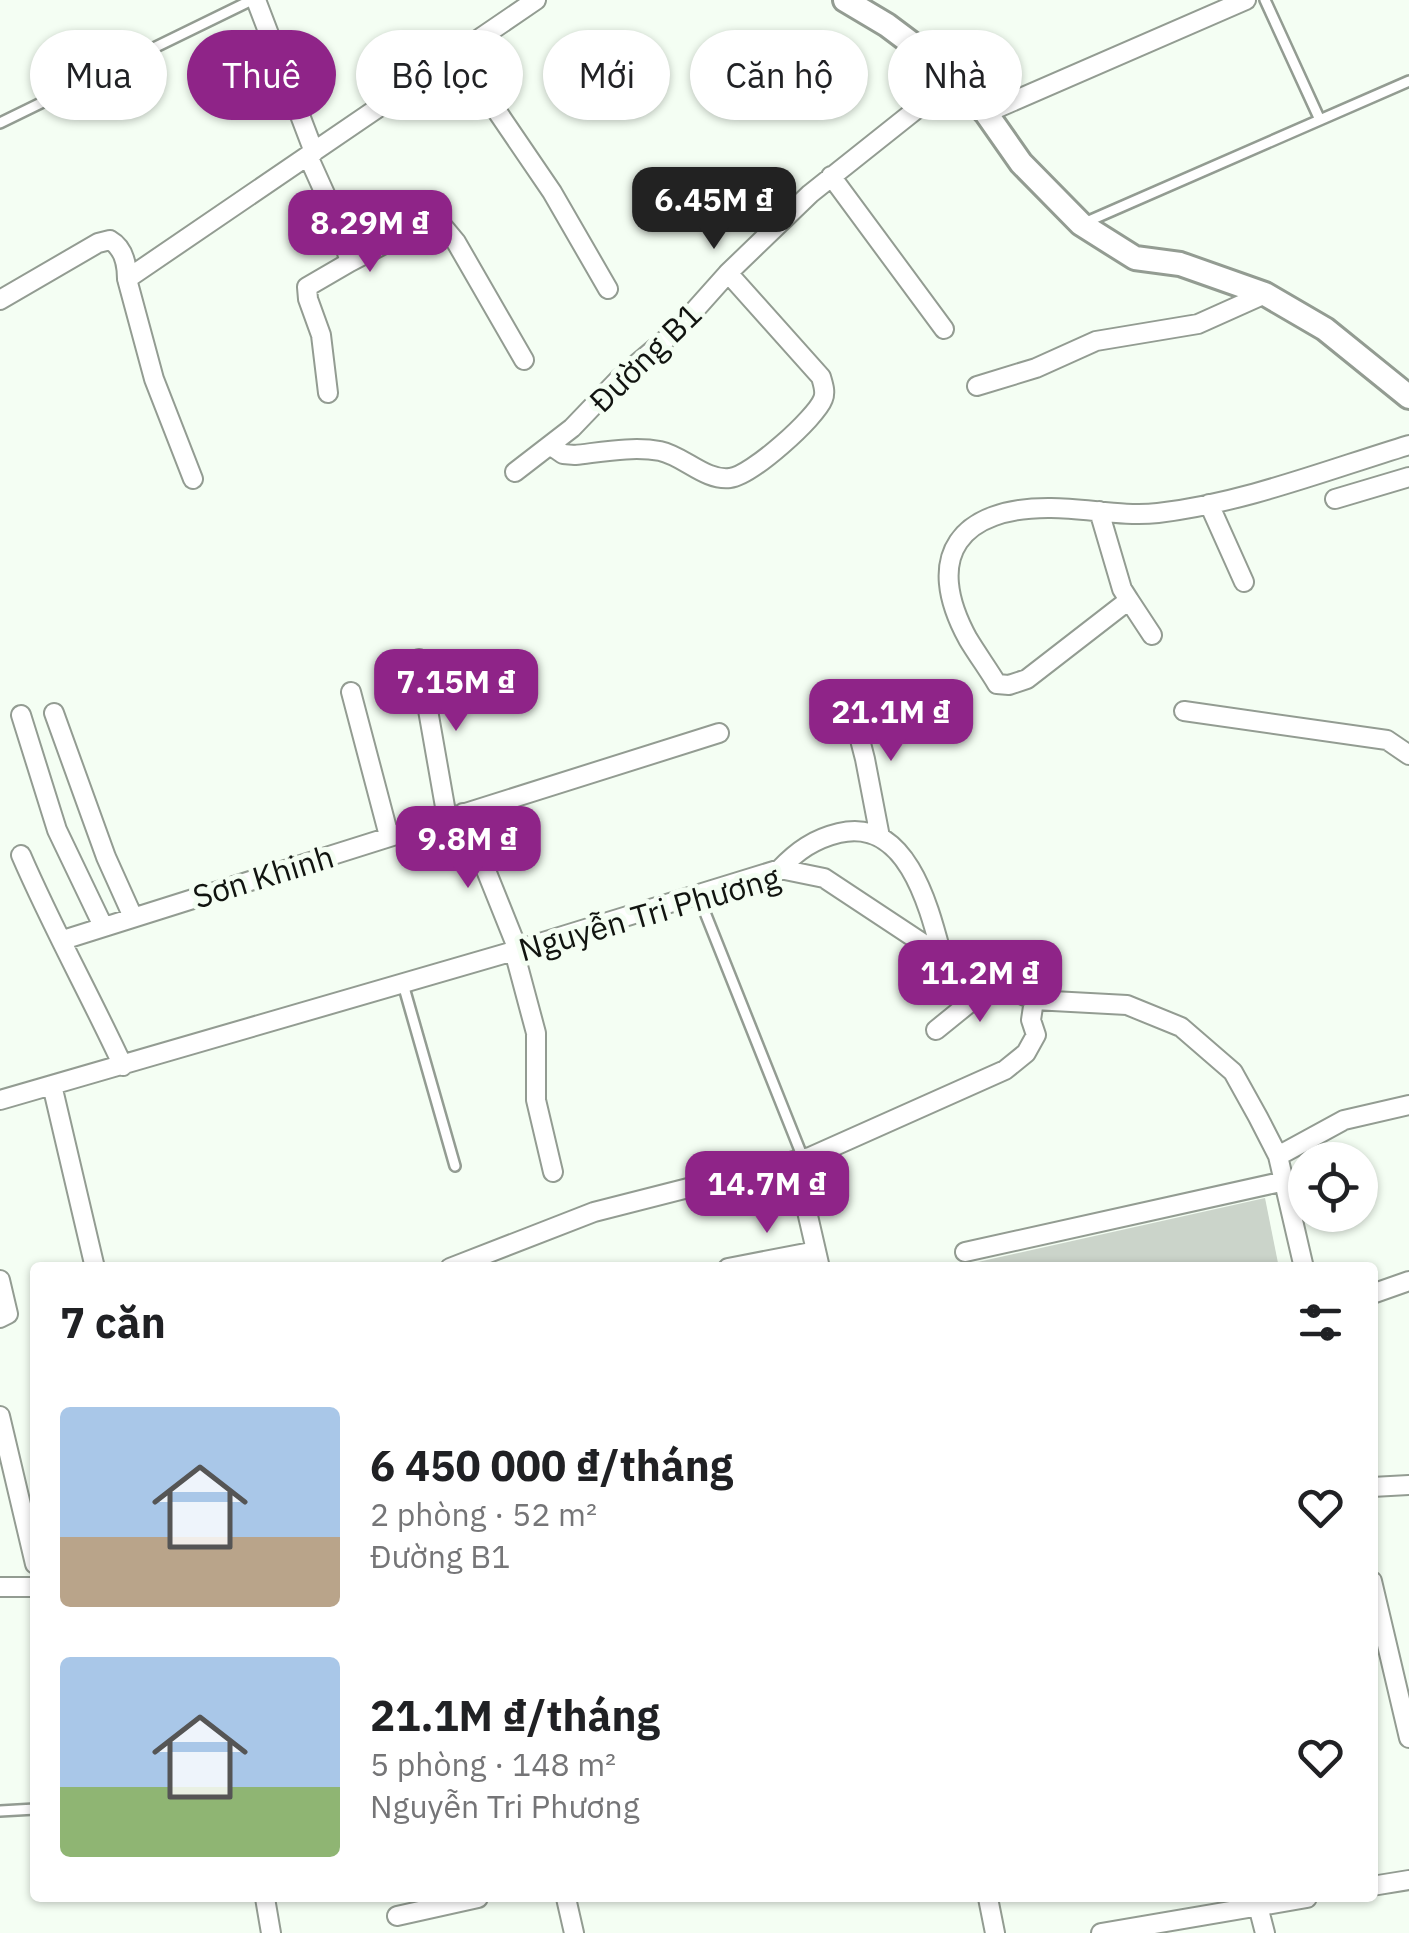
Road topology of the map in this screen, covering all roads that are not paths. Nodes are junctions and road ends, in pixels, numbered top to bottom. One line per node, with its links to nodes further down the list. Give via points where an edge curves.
1 (254, 0): 15 (lane); 16 (street)
2 (536, 0): 6 (street)
3 (844, 0): 7 (street)
4 (1246, 0): 9 (street)
5 (1265, 0): 14 (lane)
6 (493, 30)
7 (894, 30)
8 (1409, 81): 14 (lane)
9 (1022, 98)
10 (361, 120): 16 (street)
11 (503, 120): 22 (street)
12 (902, 120): 17 (street, Đường B1)
13 (990, 120): 18 (street, via 1021,163)
14 (1320, 120): 18 (lane)
15 (0, 123)
16 (311, 154): 19 (street); 21 (street)
17 (831, 176): 20 (street, Đường B1); 25 (street)
18 (1082, 224): 23 (street, via 1135,258 1180,264)
19 (350, 262): 26 (street, via 426,224 446,227); 28 (street, via 307,287)
20 (728, 273): 30 (street, Đường B1); 30 (street, via 821,377 825,391 823,402 776,449 757,467 716,478 656,450 575,455)
21 (128, 279): 24 (street, via 122,252 110,240); 34 (street, via 154,379)
22 (608, 289)
23 (1265, 294): 27 (street, via 1198,324 1096,341); 29 (street, via 1325,329)
24 (0, 300)
25 (944, 329)
26 (524, 360)
27 (977, 386)
28 (328, 393)
29 (1409, 397)
30 (550, 445): 32 (street, Đường B1)
31 (1409, 445): 36 (street)
32 (516, 472)
33 (1409, 477): 35 (street)
34 (193, 479)
35 (1335, 499)
36 (1210, 504): 37 (street, via 1154,514); 38 (street)
37 (1099, 511): 39 (street); 39 (street, via 1053,508 990,516 960,535 950,554 954,602 967,637 998,684 1010,686 1027,680)
38 (1244, 582)
39 (1130, 600): 40 (street)
40 (1152, 636)
41 (419, 659): 49 (street)
42 (351, 692): 50 (street)
43 (850, 701): 51 (street)
44 (1184, 711): 48 (street, via 1387,740)
45 (54, 713): 55 (street)
46 (21, 715): 56 (street, via 57,830)
47 (719, 733): 49 (street, Sơn Khinh)
48 (1409, 755)
49 (455, 816): 50 (street, Sơn Khinh); 58 (street)
50 (389, 836): 55 (street, Sơn Khinh)
51 (880, 837): 53 (street, via 867,830 832,834); 59 (street, via 912,872)
52 (21, 855): 57 (street)
53 (780, 869): 54 (street, Nguyễn Tri Phương); 59 (street, Nguyễn Tri Phương, via 824,878)
54 (697, 893): 58 (street, Nguyễn Tri Phương); 69 (lane)
55 (133, 917): 56 (street, Sơn Khinh)
56 (102, 926): 57 (street, Sơn Khinh)
57 (63, 940): 64 (street)
58 (516, 951): 61 (street, Nguyễn Tri Phương); 71 (street, via 536,1032 536,1100)
59 (942, 956): 60 (street, Nguyễn Tri Phương)
60 (994, 983): 62 (street, Nguyễn Tri Phương); 63 (street)
61 (403, 984): 64 (street, Nguyễn Tri Phương); 70 (lane)
62 (1034, 1000): 68 (street, Nguyễn Tri Phương, via 1126,1005 1181,1027 1234,1072); 69 (street, via 1036,1035 1006,1070)
63 (936, 1030)
64 (124, 1066): 65 (street, Nguyễn Tri Phương)
65 (52, 1086): 66 (street, Nguyễn Tri Phương); 75 (street)
66 (0, 1100)
67 (1409, 1104): 68 (street, via 1344,1120)
68 (1278, 1156): 72 (street, Nguyễn Tri Phương)
69 (803, 1158): 74 (street); 76 (street, via 594,1212)
70 (455, 1166)
71 (553, 1172)
72 (1285, 1181): 73 (street); 78 (street, Nguyễn Tri Phương)
73 (965, 1252)
74 (818, 1259): 77 (street)
75 (94, 1262)
76 (465, 1262)
77 (788, 1262)
78 (1303, 1262)
79 (0, 1280): 82 (street, via 8,1314)
80 (1409, 1281): 81 (street)
81 (1378, 1292)
82 (0, 1318)
83 (0, 1416): 86 (street)
84 (1409, 1485): 85 (street)
85 (1378, 1488)
86 (30, 1543)
87 (30, 1586): 88 (street)
88 (0, 1587)
89 (1378, 1606): 90 (street)
90 (1409, 1738)
91 (30, 1809): 92 (lane)
92 (0, 1811)
93 (1409, 1880): 94 (street)
94 (1378, 1885)
95 (266, 1902): 101 (street)
96 (460, 1902): 100 (street)
97 (567, 1902): 102 (street)
98 (989, 1902): 103 (street)
99 (1265, 1903): 104 (street); 105 (street)
100 (396, 1916)
101 (271, 1933)
102 (574, 1933)
103 (995, 1933)
104 (1101, 1933)
105 (1265, 1933)

